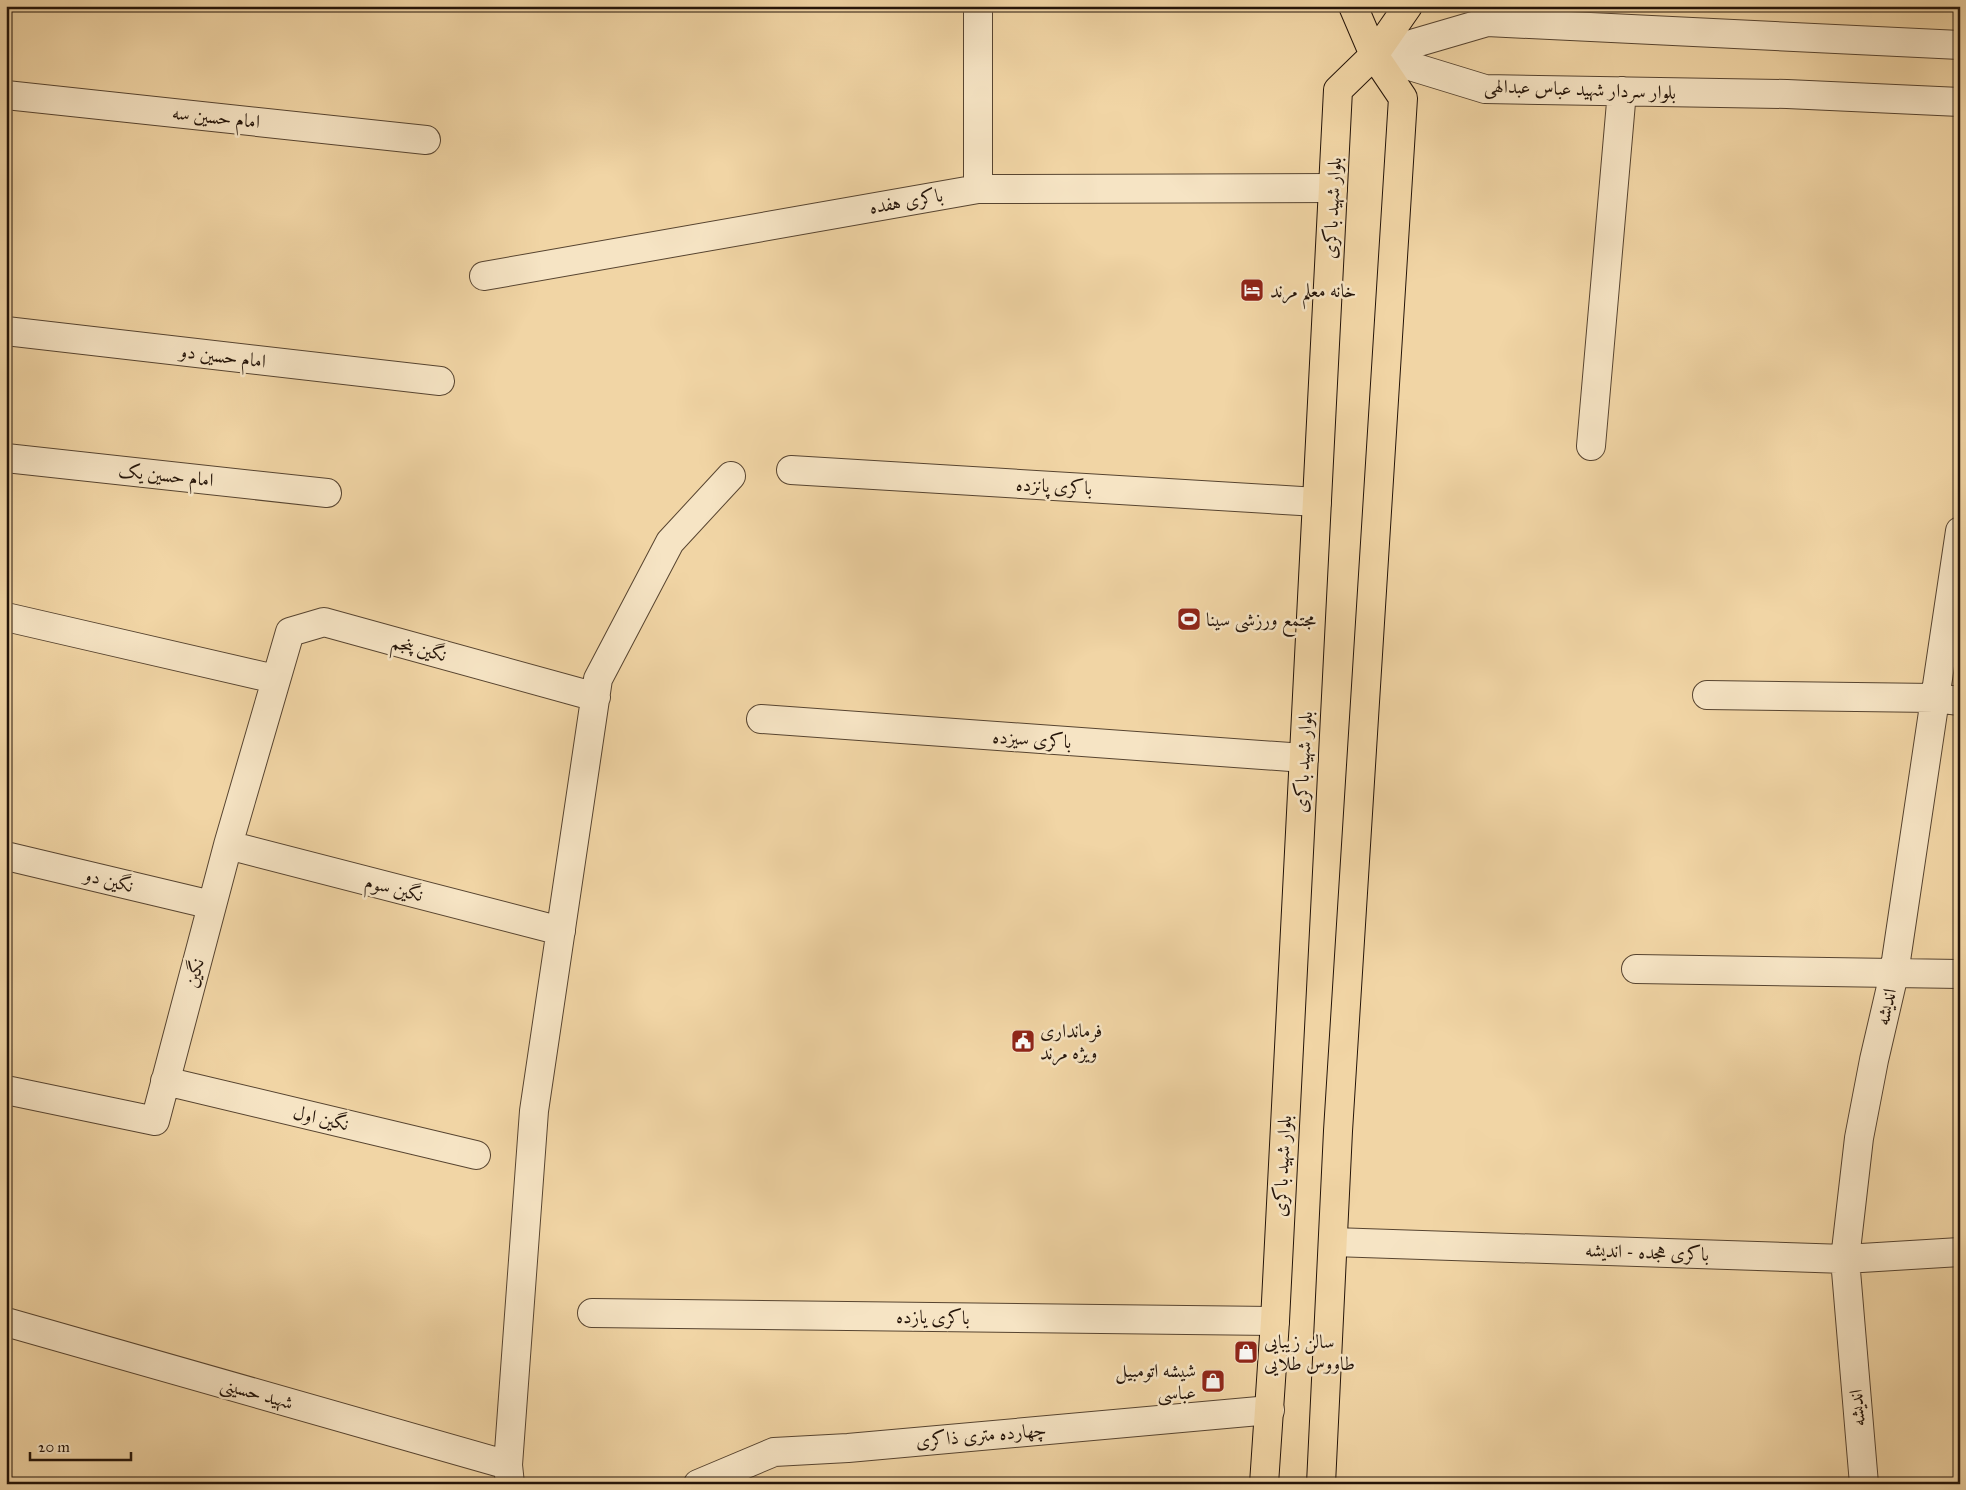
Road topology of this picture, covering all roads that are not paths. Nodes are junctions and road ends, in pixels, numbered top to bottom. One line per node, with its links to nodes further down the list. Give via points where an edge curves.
1 (978, 6): 11 (street)
2 (1353, 6): 5 (main road)
3 (1408, 6): 5 (main road, بلوار شهید باکری)
4 (1960, 45): 5 (street, via 1487,22)
5 (1374, 55): 6 (street, بلوار سردار شهید عباس عبدالهی, via 1486,89); 10 (main road, بلوار شهید باکری, via 1338,90); 39 (main road, via 1403,98)
6 (1622, 91): 8 (street, بلوار سردار شهید عباس عبدالهی); 15 (street)
7 (6, 95): 9 (street, امام حسین سه)
8 (1960, 102)
9 (426, 140)
10 (1332, 188): 11 (street, باکری هفده); 20 (main road, بلوار شهید باکری)
11 (978, 189): 12 (street, باکری هفده)
12 (484, 276)
13 (6, 330): 14 (street, امام حسین دو)
14 (440, 381)
15 (1591, 446)
16 (6, 458): 19 (street, امام حسین یک)
17 (791, 470): 20 (street, باکری پانزده)
18 (731, 476): 25 (street, via 670,542 598,679)
19 (326, 493)
20 (1317, 502): 28 (main road, بلوار شهید باکری)
21 (1960, 532): 26 (street, اندیشه)
22 (6, 617): 23 (street)
23 (275, 679): 25 (street, نگین پنجم, via 290,632 324,622); 29 (street, نگین)
24 (1706, 695): 26 (street)
25 (596, 697): 32 (street)
26 (1947, 700): 34 (street, اندیشه)
27 (761, 719): 28 (street, باکری سیزده)
28 (1304, 758): 43 (main road, بلوار شهید باکری)
29 (228, 845): 31 (street, نگین); 32 (street, نگین سوم)
30 (6, 856): 31 (street, نگین دو)
31 (212, 905): 36 (street, نگین)
32 (561, 931): 46 (street, via 534,1111)
33 (1636, 969): 34 (street)
34 (1894, 974): 35 (street); 41 (street, اندیشه, via 1860,1138)
35 (1960, 974)
36 (165, 1081): 37 (street, نگین, via 155,1121); 38 (street, نگین اول)
37 (6, 1090)
38 (476, 1155)
39 (1333, 1242): 41 (street, باکری هجده - اندیشه); 49 (main road)
40 (1960, 1252): 41 (street, باکری هجده - اندیشه)
41 (1844, 1259): 50 (street, اندیشه)
42 (592, 1313): 43 (street, باکری یازده)
43 (1274, 1321): 45 (main road, بلوار شهید باکری)
44 (6, 1322): 46 (street, شهید حسینی)
45 (1270, 1410): 47 (street, چهارده متری ذاکری, via 774,1452); 48 (main road, بلوار شهید باکری)
46 (509, 1474)
47 (698, 1484)
48 (1264, 1484)
49 (1321, 1484)
50 (1864, 1484)

